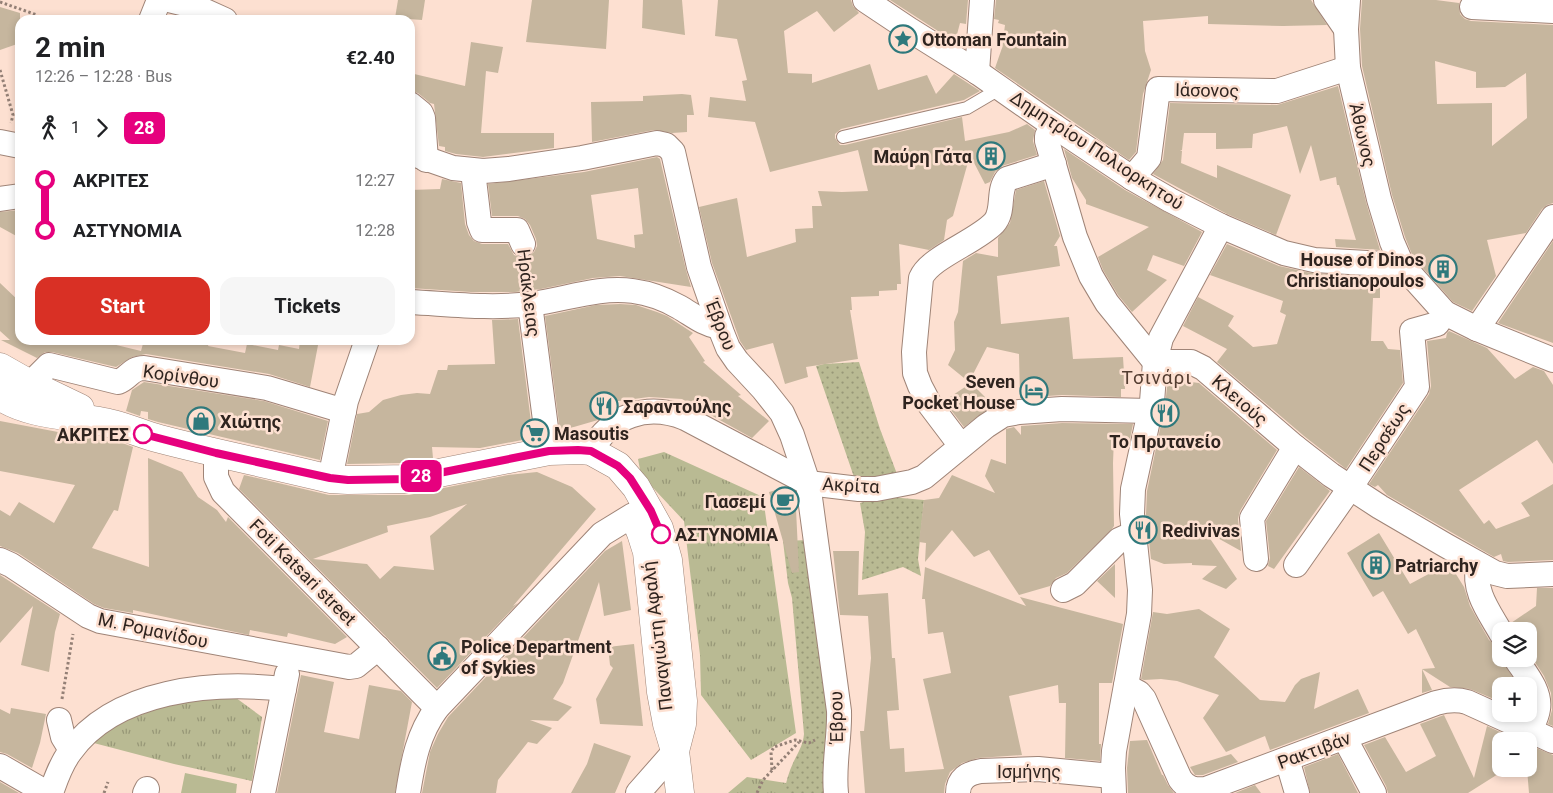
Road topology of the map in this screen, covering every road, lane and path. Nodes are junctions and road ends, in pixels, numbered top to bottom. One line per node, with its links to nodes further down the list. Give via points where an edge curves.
1 (159, 0): 12 (street)
2 (170, 0): 8 (street)
3 (865, 0): 17 (street, Δημητρίου Πολιορκητού)
4 (982, 0): 17 (street)
5 (1326, 0): 14 (street)
6 (1348, 0): 14 (street, Άθωνος)
7 (0, 2): 11 (path)
8 (200, 3): 13 (street)
9 (1473, 4): 10 (street)
10 (1553, 11)
11 (37, 15)
12 (153, 15)
13 (218, 15)
14 (1346, 29): 15 (street, Άθωνος)
15 (1348, 68): 25 (street, Ιάσονος, via 1277,91 1158,90 1149,158); 29 (street, Άθωνος, via 1379,199)
16 (0, 70): 21 (path, via 13,115)
17 (977, 72): 18 (street, Δημητρίου Πολιορκητού)
18 (1000, 88): 20 (lane, via 967,108); 22 (street, Δημητρίου Πολιορκητού)
19 (415, 108): 23 (street, Έβρου, via 423,118)
20 (843, 137)
21 (9, 144)
22 (1052, 144): 25 (street, Δημητρίου Πολιορκητού); 37 (street, via 1075,237 1090,276); 44 (street, via 1032,152 1011,169 1010,178 1002,187 996,221 928,267 920,281 915,373 930,405)
23 (418, 157): 24 (street, Έβρου)
24 (473, 171): 28 (street, Ηράκλειας, via 482,230 517,230); 33 (street, Έβρου, via 550,163 657,143 666,145 675,158 697,257)
25 (1132, 178): 27 (street, Δημητρίου Πολιορκητού)
26 (1553, 217): 34 (street)
27 (1221, 226): 29 (street, Δημητρίου Πολιορκητού, via 1284,253 1314,260); 37 (street, via 1161,338)
28 (523, 244): 31 (path, Ηράκλειας)
29 (1402, 265): 32 (street)
30 (415, 302): 31 (street, via 479,306)
31 (530, 304): 33 (street, via 631,290 667,301 703,322); 46 (street, Ηράκλειας)
32 (1445, 313): 34 (street); 50 (street, Περσέως, via 1437,324 1412,331 1417,387)
33 (719, 327): 49 (street, Έβρου, via 737,361 782,413)
34 (1477, 329): 36 (street)
35 (365, 345): 41 (street)
36 (1553, 360)
37 (1154, 362): 42 (street); 45 (street, Κλειούς, via 1191,362 1203,368)
38 (0, 367): 39 (street)
39 (30, 384): 41 (street, Κορίνθου, via 49,365 118,382 134,369 144,368 268,388); 43 (street)
40 (1, 393): 43 (street, via 32,409)
41 (344, 411): 48 (street)
42 (1150, 411): 44 (street, Ακρίτα, via 1081,409 1019,412 999,417); 52 (street, via 1133,489)
43 (113, 424): 47 (street, via 157,439)
44 (961, 446): 49 (street, Ακρίτα, via 932,472 912,482 876,489)
45 (1295, 447): 50 (street, Κλειούς); 53 (street, via 1252,518)
46 (570, 451): 48 (street, via 409,479); 49 (street, Ακρίτα, via 619,420 637,414 667,413 685,418); 51 (street, Παναγιώτη Αφαλή, via 616,490); 74 (street, Παναγιώτη Αφαλή, via 618,466 630,478 651,511 664,543 683,688 682,724)
47 (216, 453): 48 (street); 61 (street, Foti Katsari street, via 216,477 223,492)
48 (330, 478)
49 (808, 483): 68 (street, Έβρου)
50 (1350, 488): 55 (street, Κλειούς); 56 (street, Περσέως)
51 (633, 515): 66 (street, via 602,534); 74 (street, Παναγιώτη Αφαλή, via 647,552 661,692)
52 (1135, 536): 58 (street, via 1119,540 1075,584); 64 (street, via 1140,601)
53 (1256, 559)
54 (0, 560): 62 (street, Μ. Ρομανίδου, via 100,621)
55 (1478, 564): 57 (street, Κλειούς, via 1507,576); 59 (street, via 1476,581 1479,593)
56 (1296, 566)
57 (1553, 574)
58 (1063, 590)
59 (1495, 622)
60 (74, 628): 67 (path)
61 (378, 648): 62 (street, Μ. Ρομανίδου, via 352,667); 66 (street, Foti Katsari street)
62 (290, 657): 65 (street)
63 (1521, 667): 69 (street, via 1538,700 1538,711)
64 (1126, 686): 79 (street, via 1114,752); 80 (street, Ρακτιβάν, via 1144,699 1183,784)
65 (284, 689): 73 (street, via 232,686 160,696 106,719); 83 (street)
66 (437, 708): 84 (street, via 419,740)
67 (59, 720): 73 (street, via 63,737)
68 (840, 729): 71 (path, via 809,743); 88 (street, Έβρου, via 835,763)
69 (1530, 731): 70 (street, Ρακτιβάν, via 1467,702 1454,700 1436,703); 72 (street, Ρακτιβάν)
70 (1345, 738): 75 (street, Ρακτιβάν); 91 (street)
71 (800, 741): 77 (path); 77 (path, via 774,747 771,752)
72 (1553, 741)
73 (71, 750): 81 (street)
74 (675, 751): 85 (street); 86 (street, Παναγιώτη Αφαλή)
75 (1288, 759): 80 (street, Ρακτιβάν); 90 (street)
76 (0, 766): 81 (street)
77 (772, 770): 87 (path)
78 (108, 782): 82 (path)
79 (1113, 784): 89 (street, Ισμήνης, via 1052,769 981,771 965,776)
80 (1207, 791)
81 (49, 793)
82 (104, 793)
83 (263, 793)
84 (408, 793)
85 (638, 793)
86 (680, 793)
87 (757, 793)
88 (836, 793)
89 (958, 793)
90 (1297, 793)
91 (1374, 793)

